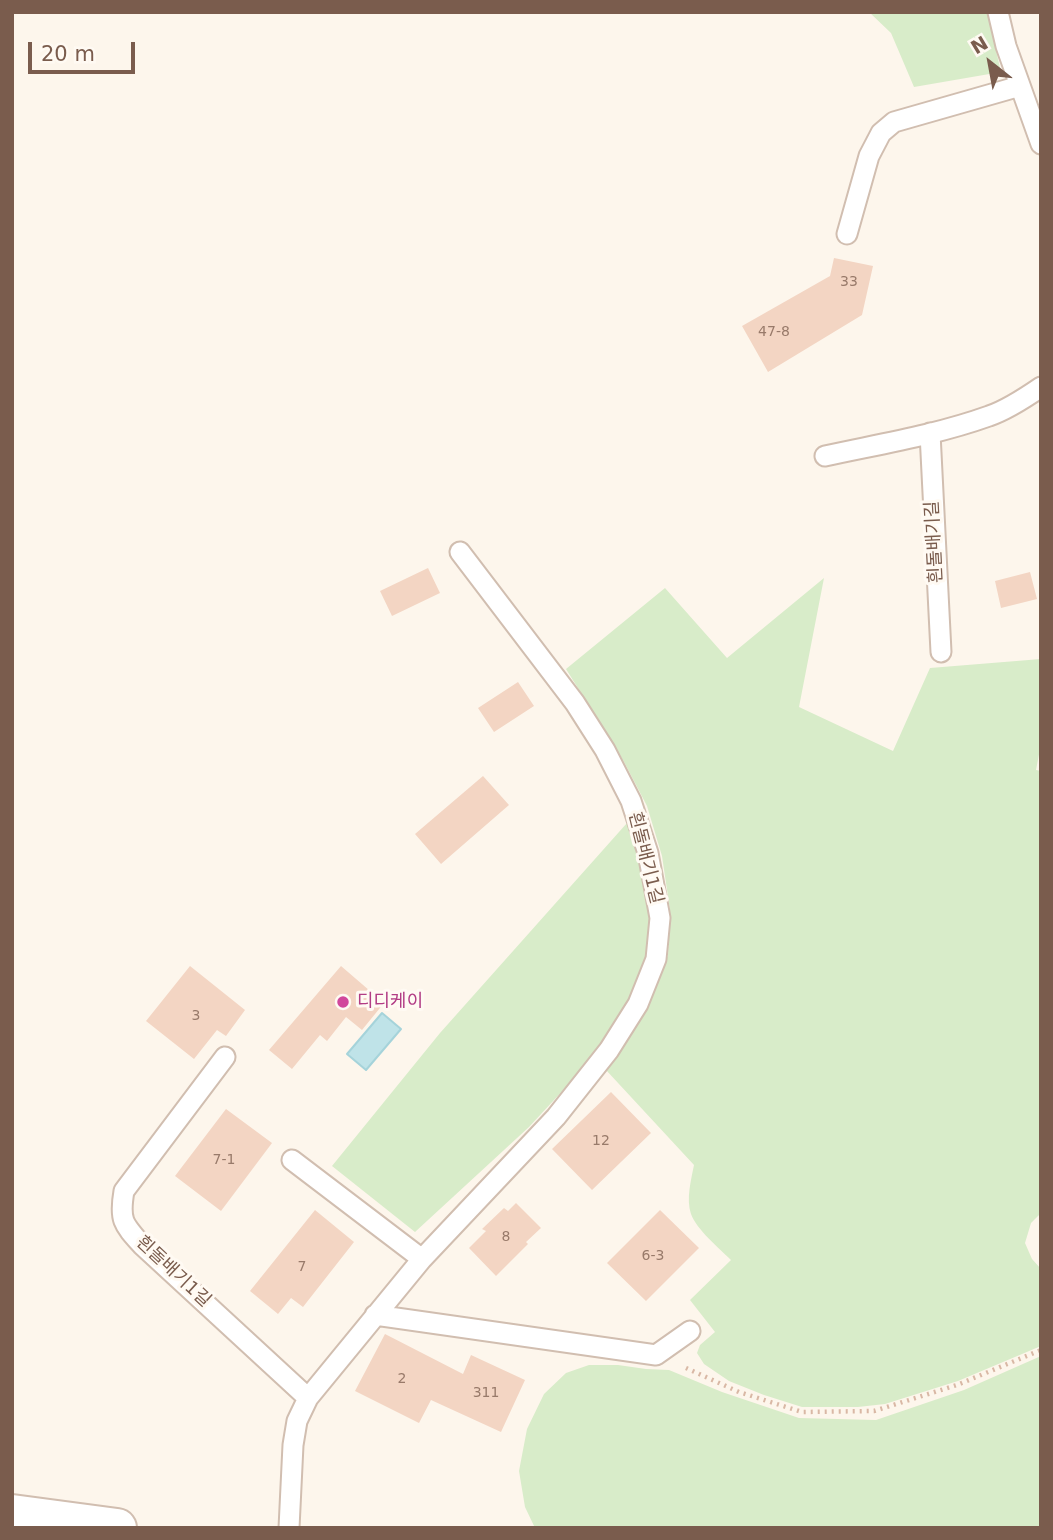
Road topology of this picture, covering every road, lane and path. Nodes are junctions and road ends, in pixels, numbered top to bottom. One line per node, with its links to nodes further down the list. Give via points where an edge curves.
1 (998, 12): 2 (lane)
2 (1020, 86): 3 (lane); 4 (lane, via 894,122 881,133 869,156)
3 (1041, 144)
4 (847, 234)
5 (1041, 387): 6 (lane, via 990,416)
6 (930, 433): 7 (lane); 9 (lane, 흰돌배기길)
7 (825, 456)
8 (460, 552): 12 (lane, 흰돌배기1길, via 575,703 605,751 631,801 648,853 660,918 656,959 638,1004 609,1050 556,1118)
9 (941, 652)
10 (225, 1057): 17 (lane, 흰돌배기1길, via 124,1191 121,1211 127,1228 142,1245)
11 (292, 1160): 12 (lane)
12 (422, 1259): 13 (lane, 흰돌배기1길)
13 (375, 1315): 16 (lane); 17 (lane, 흰돌배기1길)
14 (690, 1331): 16 (lane)
15 (1041, 1350): 16 (path, via 957,1385 862,1412 802,1412 739,1392)
16 (656, 1355)
17 (308, 1398): 20 (lane, 흰돌배기1길, via 293,1445)
18 (12, 1514): 19 (street)
19 (117, 1528)
20 (289, 1528)

